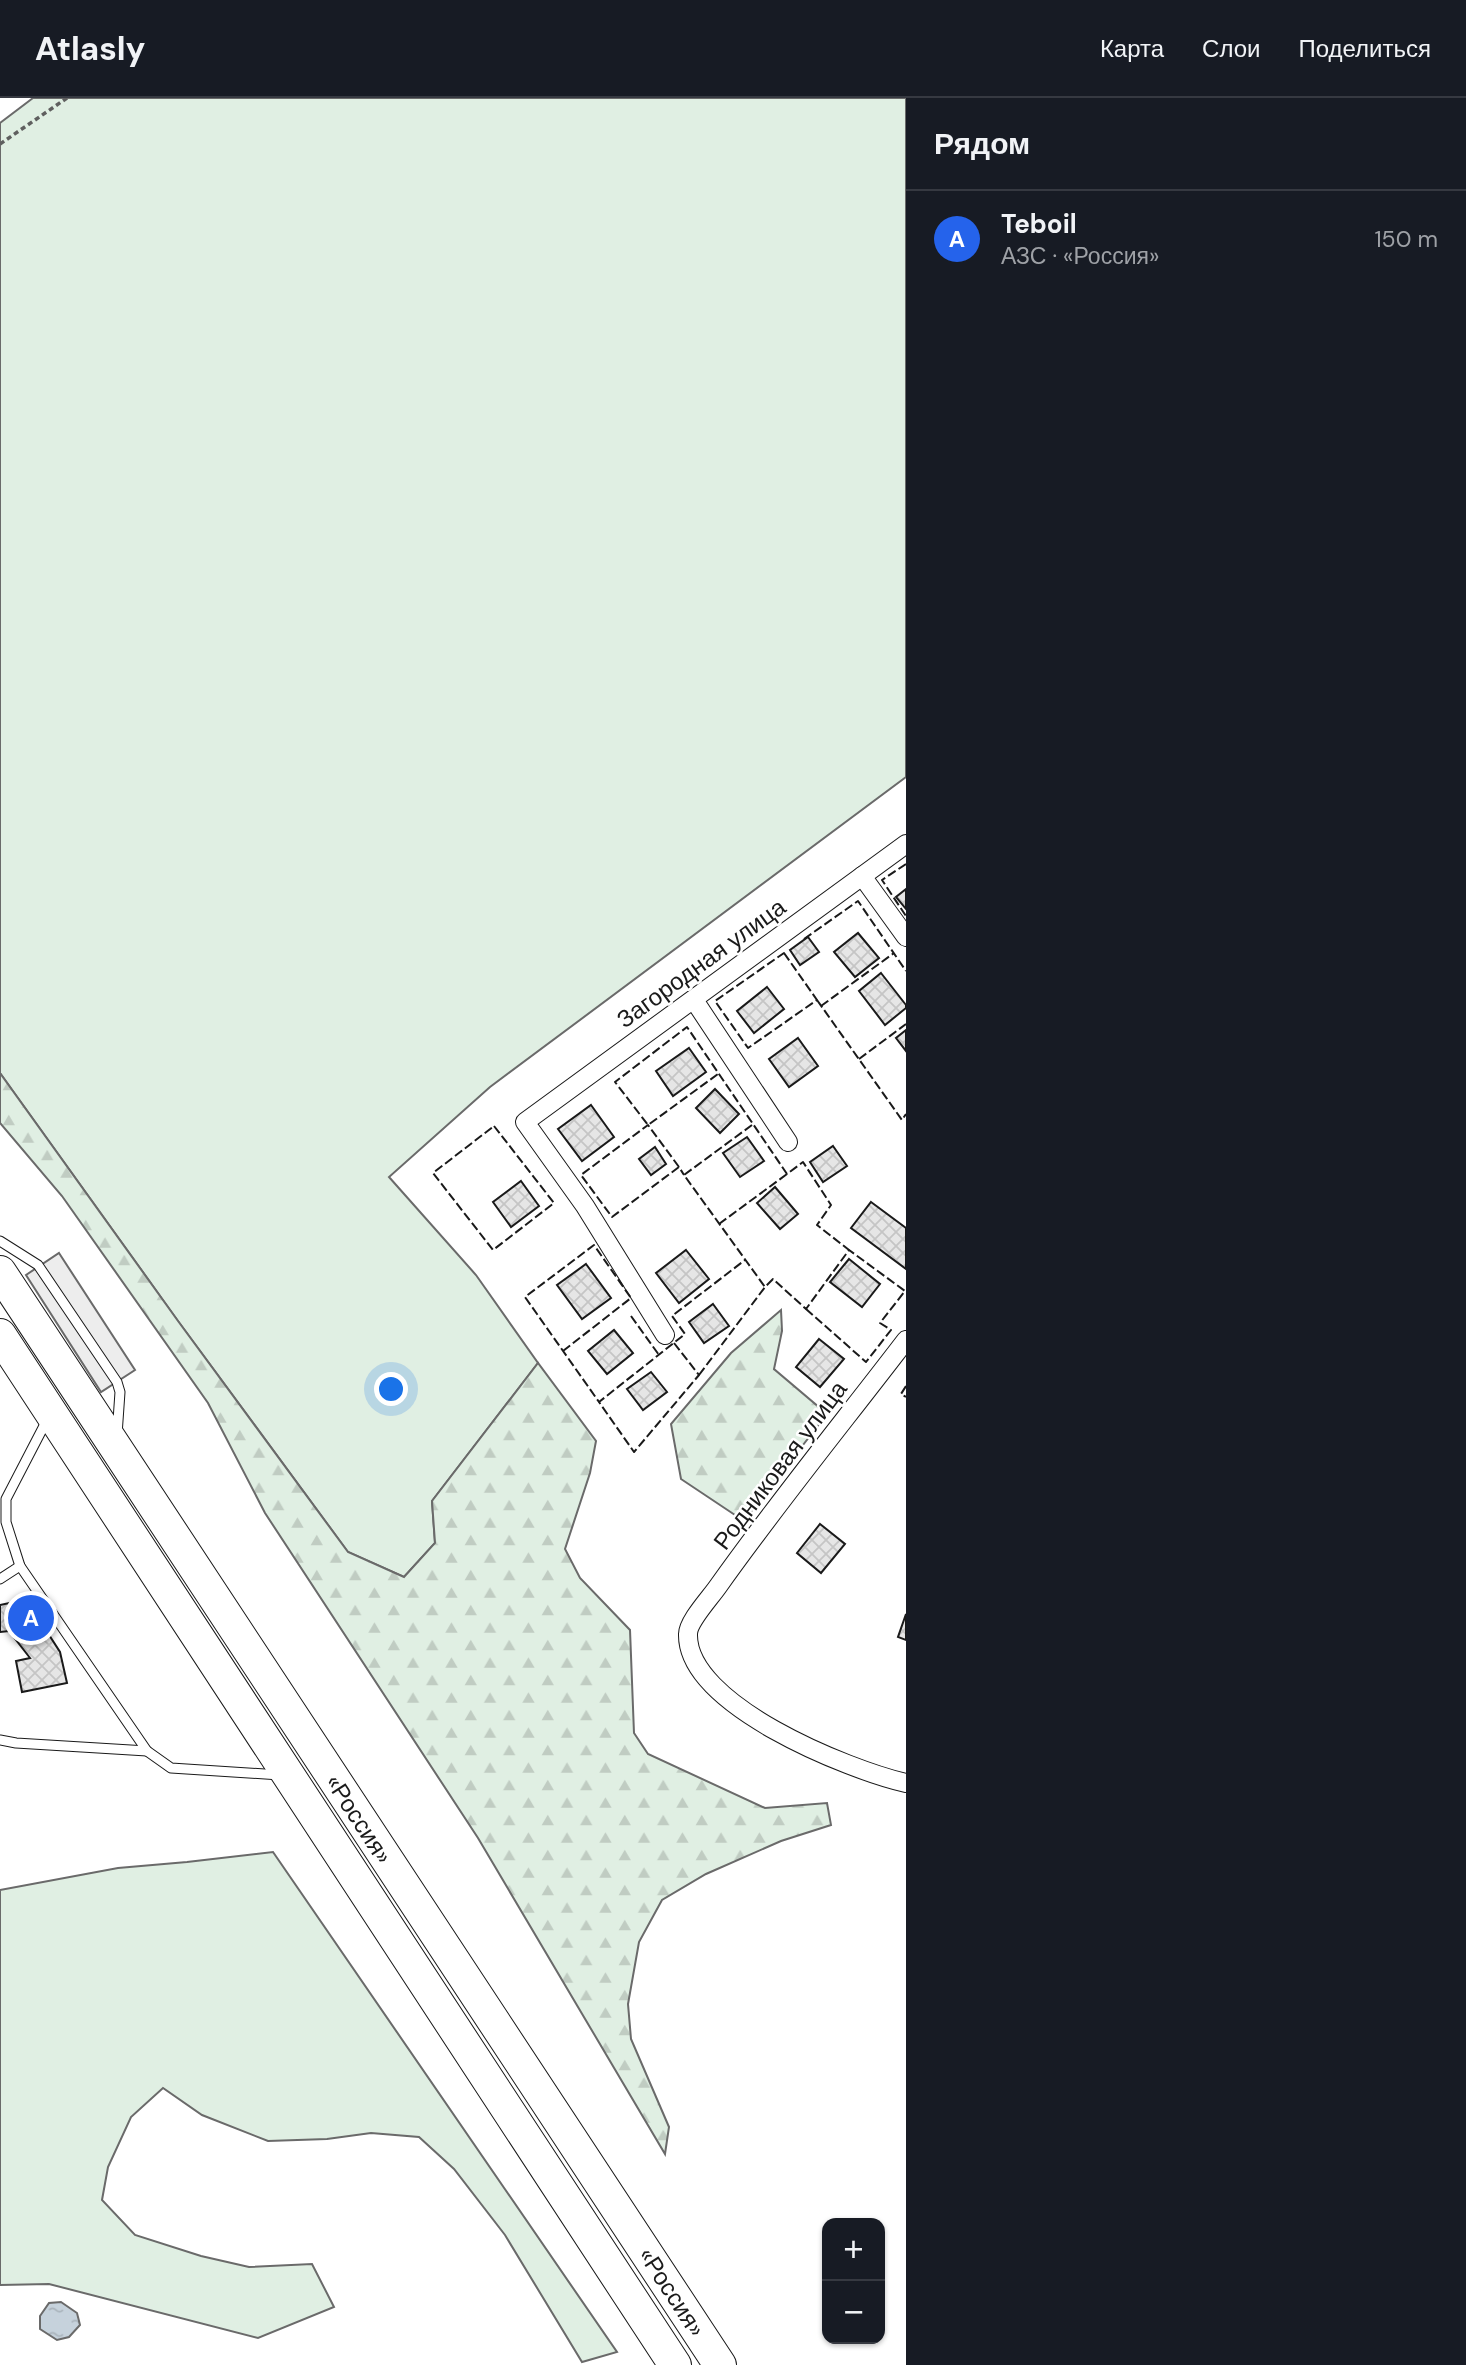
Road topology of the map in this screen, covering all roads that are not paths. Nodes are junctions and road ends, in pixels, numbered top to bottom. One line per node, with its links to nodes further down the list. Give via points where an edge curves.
1 (906, 844): 2 (street, Загородная улица)
2 (862, 876): 3 (street); 4 (street, Загородная улица)
3 (906, 937)
4 (694, 1000): 5 (street); 9 (street, Загородная улица, via 525,1122)
5 (788, 1142)
6 (0, 1241): 12 (lane, via 38,1265 117,1382)
7 (0, 1272): 12 (highway, «Россия»)
8 (0, 1335): 11 (highway, «Россия»)
9 (665, 1335)
10 (906, 1340): 19 (street, Родниковая улица, via 688,1630 693,1658 704,1674 753,1717 798,1743)
11 (51, 1412): 13 (lane); 18 (highway, «Россия»)
12 (116, 1451): 21 (highway, «Россия»)
13 (3, 1498): 14 (lane)
14 (20, 1566): 15 (lane); 17 (lane)
15 (0, 1579)
16 (0, 1740): 17 (lane)
17 (147, 1751): 18 (lane, via 171,1768)
18 (290, 1776): 20 (highway, «Россия»)
19 (906, 1783)
20 (675, 2365)
21 (720, 2365)

